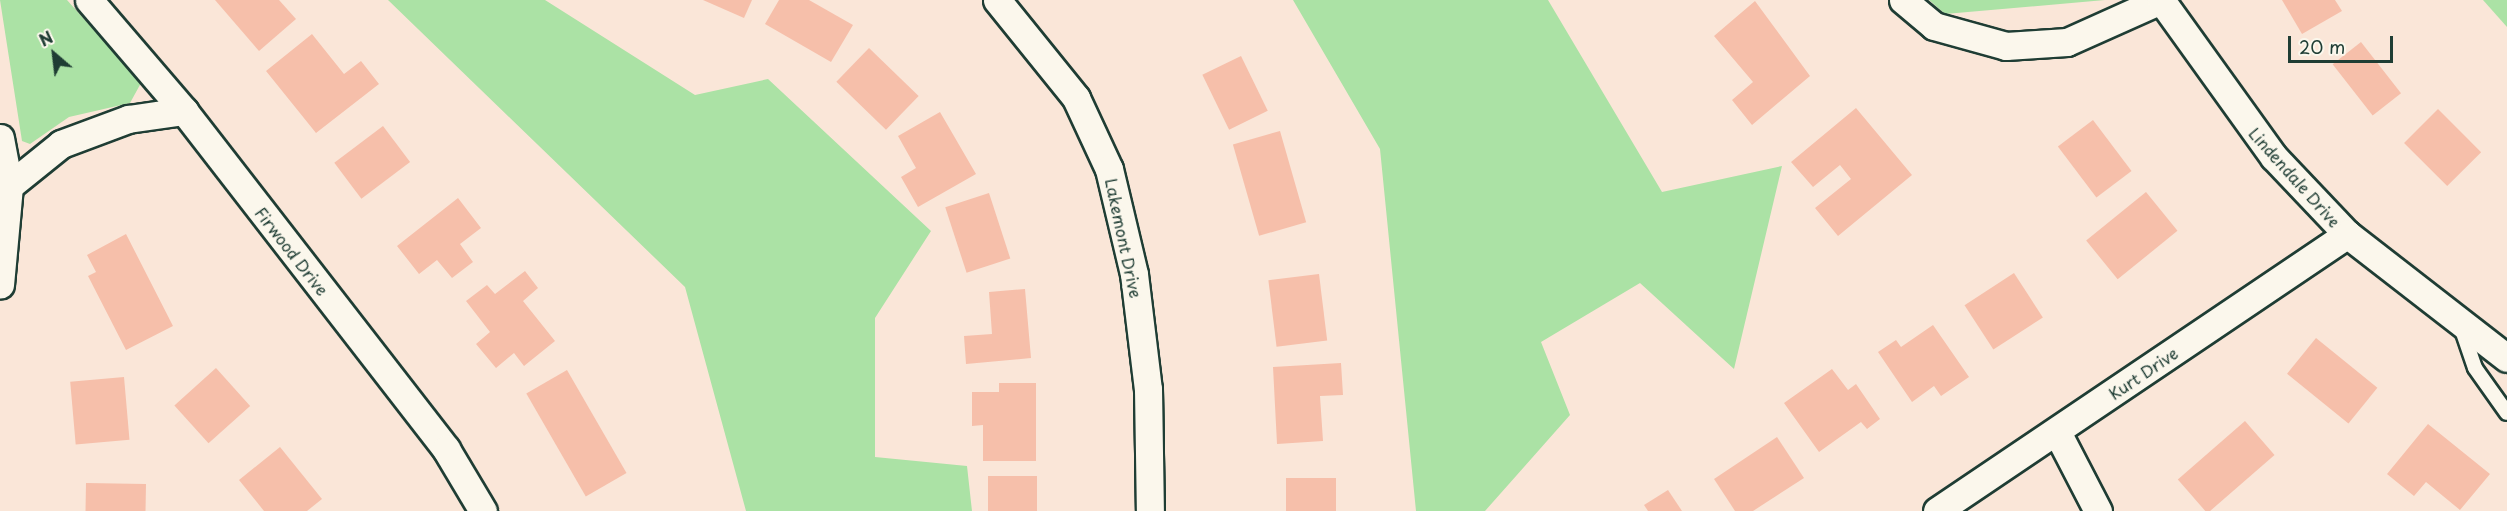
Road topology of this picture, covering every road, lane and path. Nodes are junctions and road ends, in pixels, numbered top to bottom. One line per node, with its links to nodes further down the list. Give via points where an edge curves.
1 (89, 0): 5 (street, Firwood Drive)
2 (997, 0): 15 (street, Lakemont Drive, via 1037,44 1076,99 1109,169 1134,274 1147,378)
3 (1903, 0): 4 (street, via 1934,26 2006,46 2067,42)
4 (2161, 0): 8 (street, Lindendale Drive, via 2274,157)
5 (184, 111): 7 (street, via 128,119 61,144); 14 (street, Firwood Drive, via 446,449)
6 (0, 138): 7 (street)
7 (9, 186): 9 (street)
8 (2347, 234): 10 (street, Lindendale Drive); 13 (street, Kurt Drive)
9 (0, 285)
10 (2461, 325): 11 (street, Lindendale Drive); 12 (lane, via 2475,368)
11 (2507, 358)
12 (2507, 413)
13 (2057, 432): 16 (street, Kurt Drive); 17 (street)
14 (483, 511)
15 (1150, 511)
16 (1937, 511)
17 (2098, 511)

